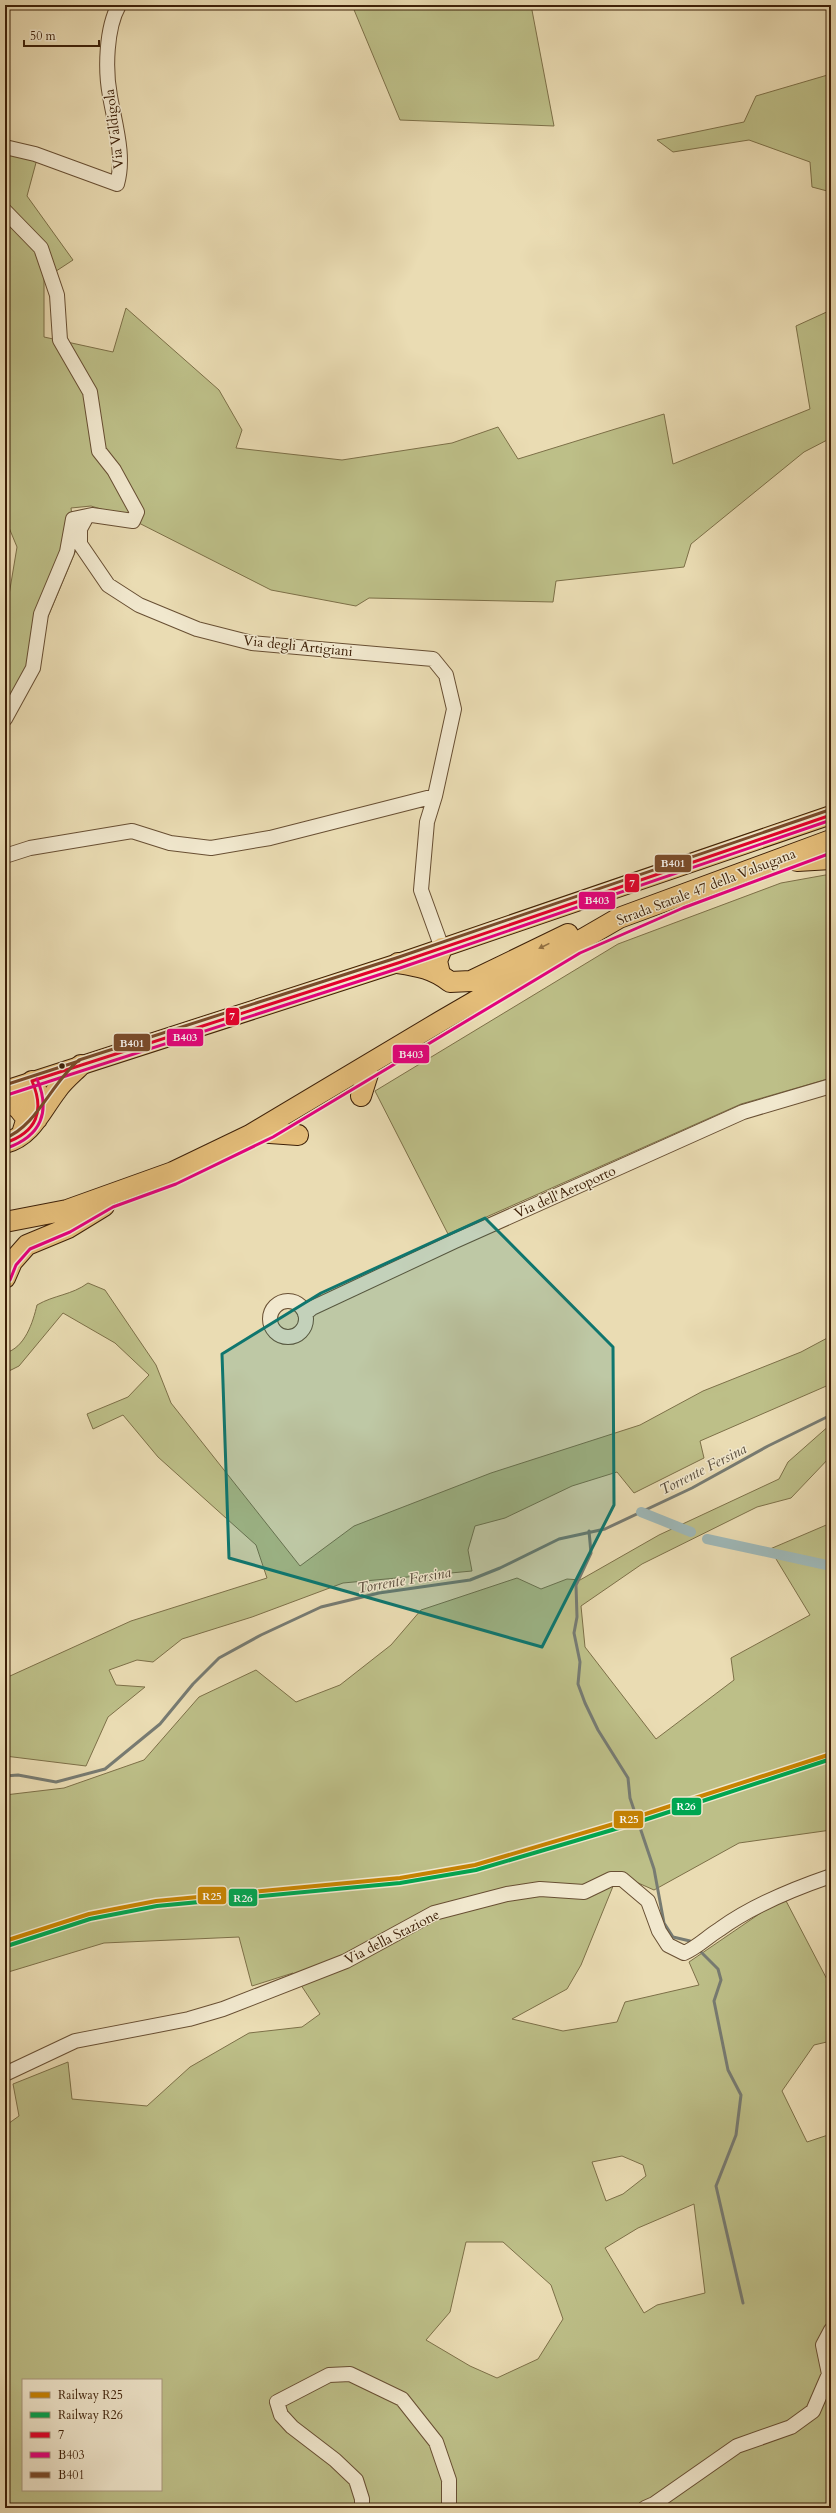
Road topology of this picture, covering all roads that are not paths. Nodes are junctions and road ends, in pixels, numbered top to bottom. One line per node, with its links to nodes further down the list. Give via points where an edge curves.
1 (119, 5): 2 (street, Via Valdigola, via 113,15 109,38 109,93 122,169 117,184 35,154)
2 (5, 147)
3 (5, 211): 4 (street, via 41,248 57,295 60,340 90,392 99,451 114,470 137,512 133,521 92,514)
4 (86, 518): 5 (street, via 74,519 68,552 41,614 33,668); 6 (street, Via degli Artigiani, via 80,529 80,544 108,585 139,605 197,629 252,643 432,659 446,675 454,708)
5 (5, 719)
6 (435, 796): 10 (street, via 270,838 211,848 170,843 132,831 30,848); 14 (street, Via degli Artigiani, via 427,822 421,890)
7 (831, 815): 14 (main road)
8 (831, 840): 13 (highway, Strada Statale 47 della Valsugana)
9 (831, 848): 12 (highway, Strada Statale 47 della Valsugana)
10 (5, 856)
11 (831, 859): 12 (highway)
12 (797, 861): 18 (highway, Strada Statale 47 della Valsugana, via 681,903 578,949)
13 (620, 918): 16 (highway, one-way to 16, via 566,935 471,981 450,982); 28 (highway, Strada Statale 47 della Valsugana, via 250,1135 173,1172 109,1197 68,1210)
14 (442, 948): 15 (main road); 16 (highway, via 437,961)
15 (398, 963): 16 (highway, via 424,967); 17 (main road)
16 (440, 974)
17 (81, 1065): 19 (main road); 24 (highway)
18 (368, 1074): 22 (highway); 25 (highway, Strada Statale 47 della Valsugana)
19 (32, 1081): 21 (main road); 24 (highway, via 25,1092 22,1105)
20 (831, 1086): 31 (street, Via dell'Aeroporto, via 743,1112 454,1241 312,1308)
21 (5, 1090)
22 (361, 1096)
23 (5, 1101): 24 (highway, via 18,1108)
24 (22, 1129)
25 (270, 1133): 26 (highway); 27 (highway, Strada Statale 47 della Valsugana, via 174,1179)
26 (298, 1135)
27 (110, 1202): 29 (highway, Strada Statale 47 della Valsugana); 30 (highway, via 68,1228 27,1245 12,1262)
28 (5, 1222)
29 (5, 1228)
30 (5, 1278)
31 (305, 1314)
32 (831, 1876): 33 (street, Via della Stazione, via 787,1891 720,1928 696,1948 684,1953 668,1945 659,1931 648,1901 622,1879 611,1879 584,1892 540,1889 507,1894 434,1913 346,1961 223,2009 189,2019 75,2041)
33 (5, 2074)
34 (831, 2330): 37 (street, via 823,2345 829,2374 814,2410 791,2427 737,2446)
35 (362, 2508): 36 (street, via 356,2480 335,2460 292,2427 282,2416 277,2402 329,2375 350,2374 402,2399 436,2442 449,2480)
36 (449, 2508)
37 (645, 2508)

